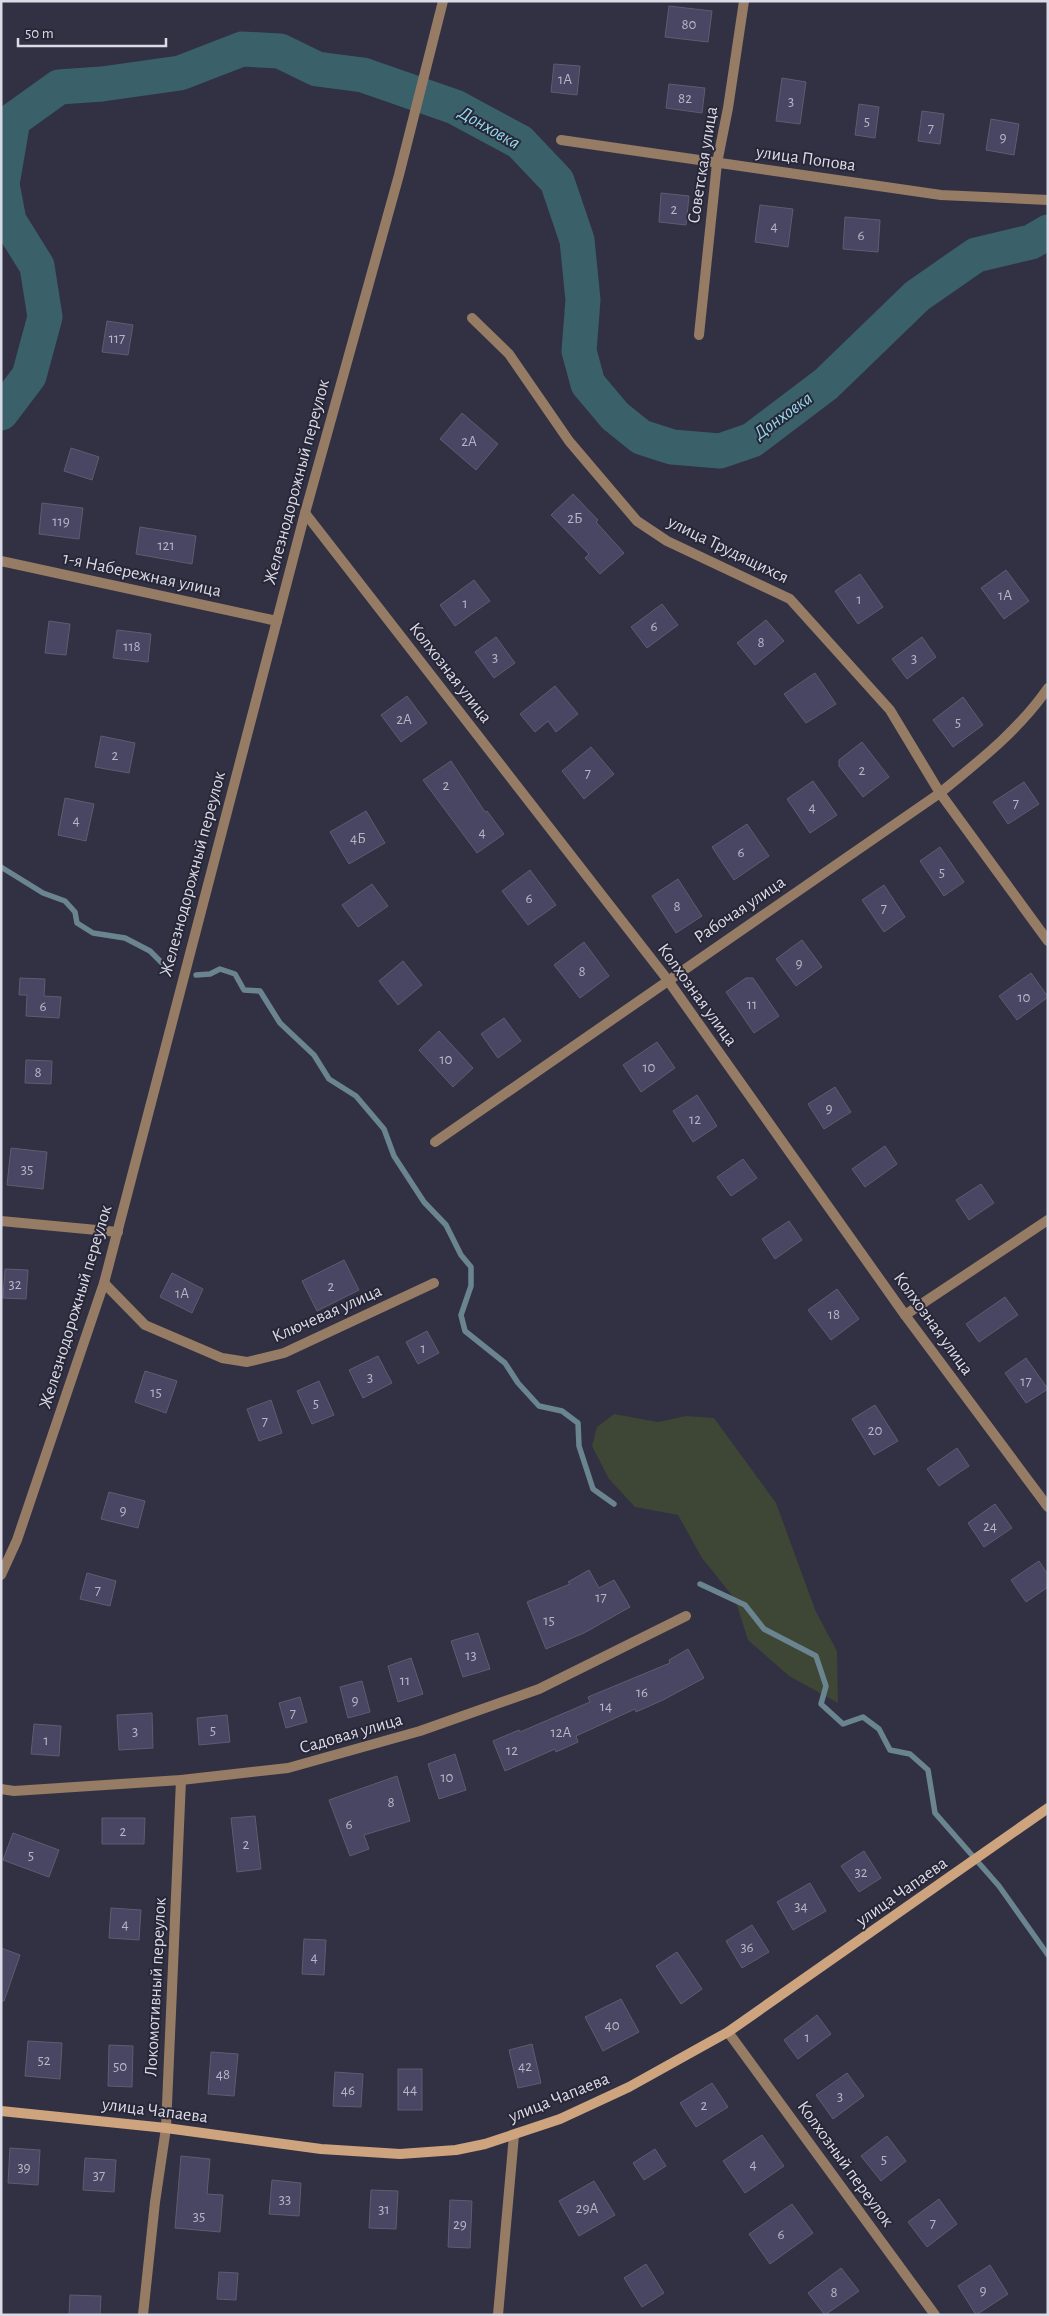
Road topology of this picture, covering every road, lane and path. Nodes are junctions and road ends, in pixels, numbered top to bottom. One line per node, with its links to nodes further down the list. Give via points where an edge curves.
1 (444, 1): 8 (street, Железнодорожный переулок)
2 (744, 1): 4 (street, Советская улица)
3 (561, 140): 4 (street, улица Попова)
4 (717, 163): 5 (street, улица Попова, via 940,196); 7 (street, Советская улица)
5 (1048, 200)
6 (472, 318): 12 (street, улица Трудящихся, via 509,354 569,441 637,521 667,541 790,599 890,710)
7 (699, 335)
8 (305, 513): 10 (street, Железнодорожный переулок); 14 (street, Колхозная улица)
9 (1, 562): 10 (street, 1-я Набережная улица)
10 (277, 620): 18 (street, Железнодорожный переулок)
11 (1048, 688): 12 (street, Рабочая улица, via 998,746)
12 (940, 793): 13 (street, улица Трудящихся); 14 (street, Рабочая улица)
13 (1048, 941)
14 (667, 980): 15 (street, Рабочая улица); 21 (street, Колхозная улица)
15 (435, 1142)
16 (1048, 1220): 21 (street)
17 (1, 1221): 18 (street)
18 (118, 1232): 19 (street, Железнодорожный переулок)
19 (104, 1283): 20 (street, Ключевая улица, via 145,1325 222,1358 247,1362 284,1353); 23 (street, Железнодорожный переулок, via 17,1540)
20 (434, 1283)
21 (905, 1315): 22 (street, Колхозная улица)
22 (1048, 1508)
23 (1, 1575)
24 (686, 1616): 25 (street, Садовая улица, via 539,1689 420,1731 288,1768)
25 (181, 1780): 26 (street, Садовая улица, via 14,1792); 30 (street, Локомотивный переулок)
26 (1, 1789)
27 (1048, 1808): 28 (street, улица Чапаева)
28 (728, 2032): 31 (street, улица Чапаева, via 629,2087 560,2119); 34 (street, Колхозный переулок)
29 (1, 2110): 30 (street, улица Чапаева)
30 (166, 2128): 31 (street, улица Чапаева, via 321,2149 400,2154 456,2150); 32 (street, Локомотивный переулок)
31 (514, 2135): 33 (street)
32 (143, 2315)
33 (498, 2315)
34 (935, 2315)

